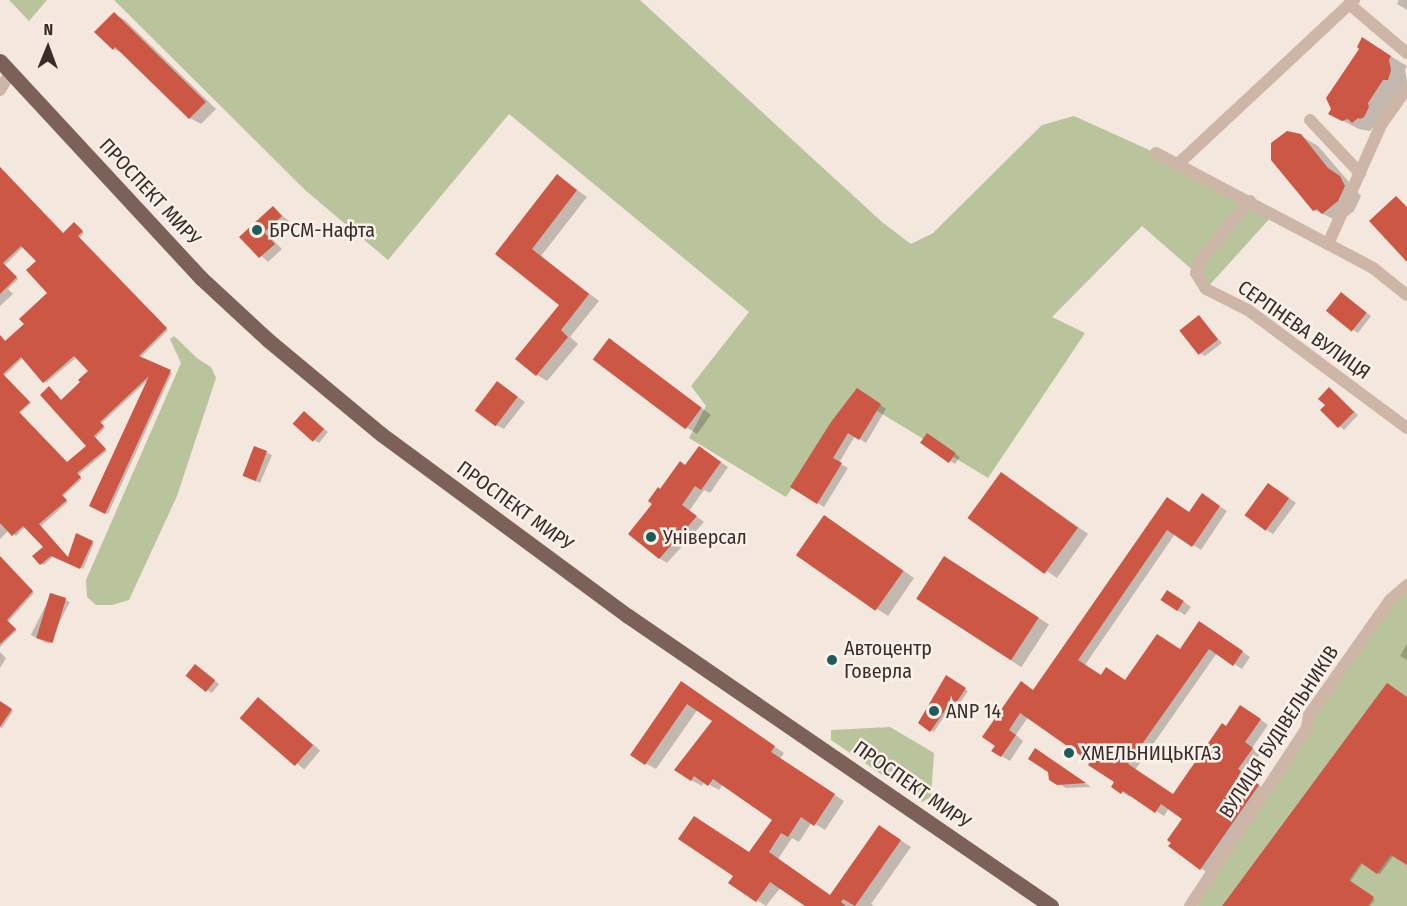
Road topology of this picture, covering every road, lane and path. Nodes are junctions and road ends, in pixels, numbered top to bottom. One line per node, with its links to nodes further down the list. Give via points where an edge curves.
1 (1351, 2): 2 (street); 9 (street)
2 (1407, 53)
3 (0, 61): 4 (main road, ПРОСПЕКТ МИРУ)
4 (10, 73): 6 (street); 16 (main road, ПРОСПЕКТ МИРУ, via 201,278 381,434 628,616)
5 (1407, 88): 10 (street, via 1381,125)
6 (0, 90)
7 (1310, 120): 10 (street)
8 (1156, 153): 9 (street)
9 (1178, 164): 11 (street)
10 (1360, 172): 12 (street)
11 (1250, 201): 12 (street); 14 (street, СЕРПНЕВА ВУЛИЦЯ, via 1202,258 1196,273 1206,288 1248,310)
12 (1328, 244): 13 (street, via 1373,268)
13 (1407, 295)
14 (1407, 428)
15 (1407, 585): 17 (street, ВУЛИЦЯ БУДІВЕЛЬНИКІВ, via 1390,600 1309,715 1307,728)
16 (1051, 906)
17 (1190, 906)

